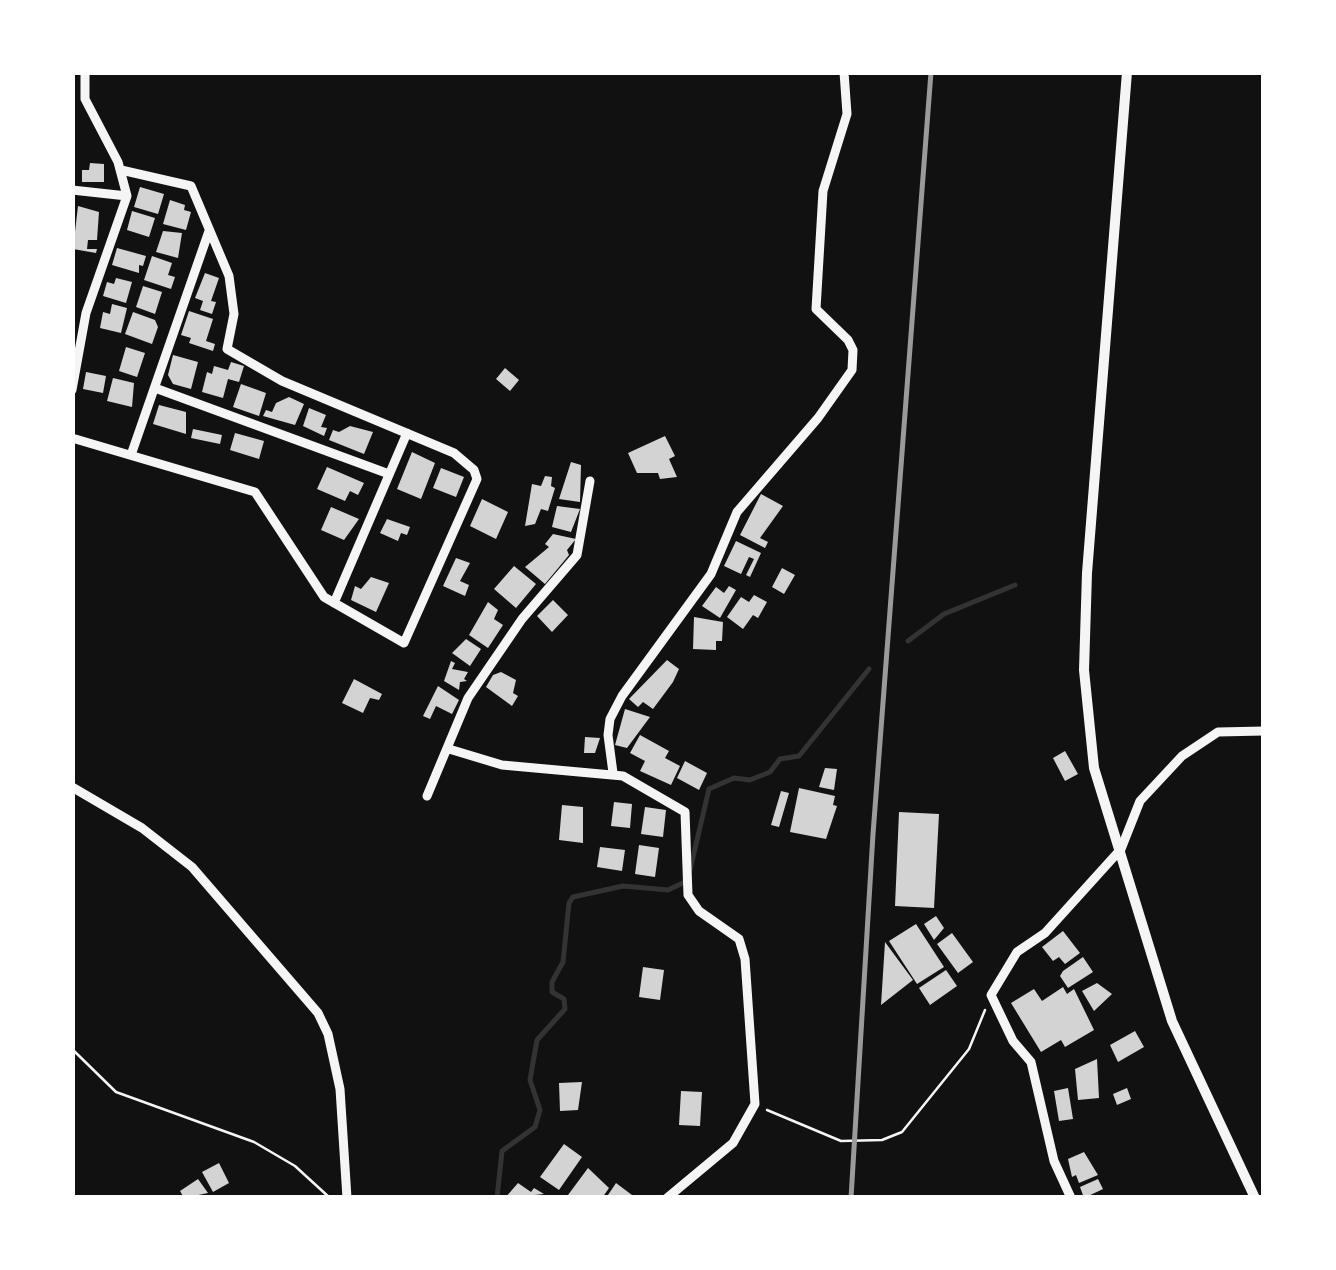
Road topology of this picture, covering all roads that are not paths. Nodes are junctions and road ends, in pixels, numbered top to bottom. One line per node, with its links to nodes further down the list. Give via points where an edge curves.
1 (85, 72): 5 (street)
2 (844, 72): 22 (street, via 847,114 823,191 816,309 848,340 852,370 737,512 711,574 622,696 608,735)
3 (1127, 72): 25 (street, via 1084,670 1094,768)
4 (72, 98): 5 (street)
5 (85, 98): 6 (street)
6 (121, 170): 8 (street); 9 (street, via 190,186)
7 (72, 190): 8 (street)
8 (128, 196): 11 (street)
9 (209, 230): 12 (street); 14 (street, via 229,276 234,314 227,348 282,381)
10 (72, 311): 11 (street)
11 (86, 313): 13 (street)
12 (155, 388): 16 (street); 17 (street)
13 (72, 390)
14 (406, 433): 17 (street); 19 (street, via 454,453 477,478 404,643)
15 (72, 438): 16 (street)
16 (131, 455): 19 (street, via 255,492)
17 (389, 474): 19 (street)
18 (590, 482): 21 (street, via 577,555 468,698)
19 (334, 603)
20 (1264, 732): 25 (street, via 1218,732 1196,744 1140,801)
21 (449, 749): 22 (street, via 502,765); 24 (street)
22 (614, 773): 27 (street, via 685,812 688,896 739,940 748,988 755,1104 733,1143)
23 (72, 786): 26 (street, via 192,868 318,1013 340,1089)
24 (427, 796)
25 (1120, 849): 28 (street, via 1045,933 1017,952 991,995 1031,1062 1054,1161); 29 (street, via 1172,1021)
26 (347, 1198)
27 (667, 1198)
28 (1070, 1198)
29 (1254, 1198)

